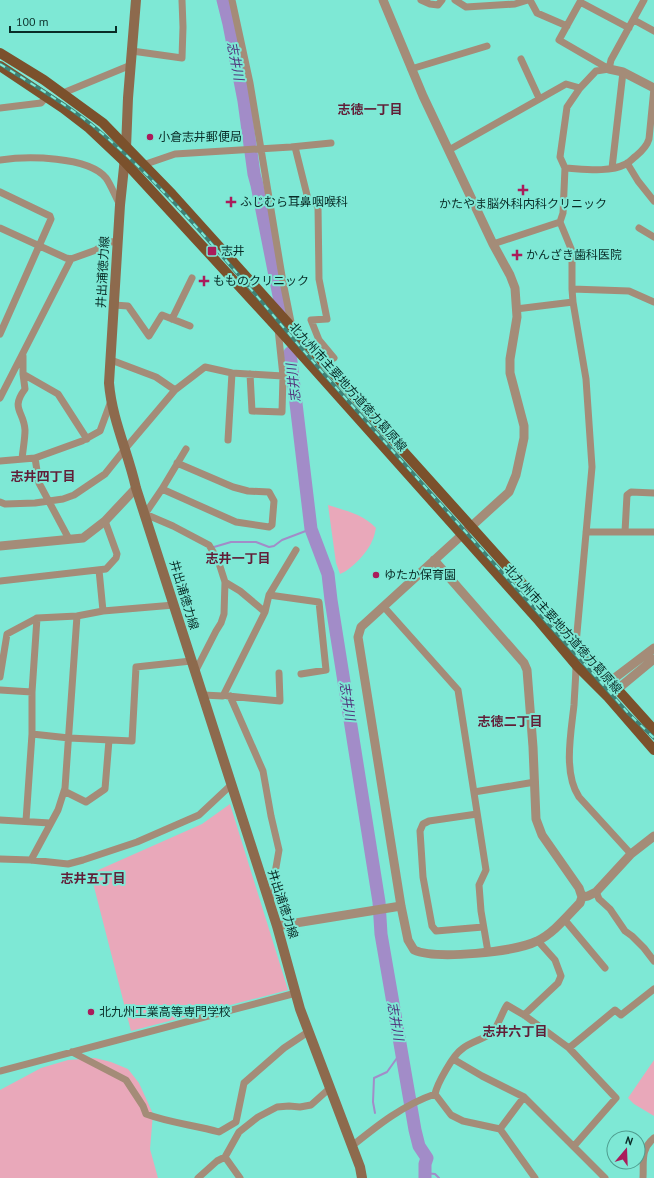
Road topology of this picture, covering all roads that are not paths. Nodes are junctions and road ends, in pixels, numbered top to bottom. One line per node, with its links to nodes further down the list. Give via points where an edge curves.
1 (136, 0): 15 (main road, 井出浦徳力線)
2 (182, 0): 15 (street, via 182,58)
3 (232, 0): 32 (street)
4 (383, 0): 20 (street)
5 (421, 0): 6 (street, via 438,5)
6 (442, 0)
7 (455, 0): 8 (street, via 466,7 516,4)
8 (529, 0): 11 (street, via 537,13)
9 (644, 0): 10 (street)
10 (634, 20): 12 (street); 13 (street)
11 (567, 26): 12 (street, via 580,2); 21 (street, via 559,40)
12 (629, 28): 21 (street, via 611,60)
13 (654, 31)
14 (486, 46): 20 (street)
15 (132, 51): 18 (main road, 井出浦徳力線)
16 (0, 54): 25 (main road, 北九州市主要地方道徳力葛原線)
17 (521, 59): 27 (street)
18 (131, 65): 25 (street); 31 (main road, 井出浦徳力線)
19 (0, 66): 26 (main road, 北九州市主要地方道徳力葛原線)
20 (412, 69): 33 (street)
21 (609, 69): 22 (street); 23 (street, via 596,71)
22 (623, 72): 24 (street); 39 (street)
23 (580, 88): 27 (street, via 566,84); 38 (street, via 566,106 560,157)
24 (654, 88): 36 (street, via 648,143)
25 (63, 93): 31 (main road, 北九州市主要地方道徳力葛原線, via 103,123)
26 (47, 96): 28 (street, via 41,103); 35 (main road, 北九州市主要地方道徳力葛原線, via 89,128)
27 (540, 98): 33 (street)
28 (0, 108)
29 (331, 142): 30 (street)
30 (295, 147): 32 (street); 64 (street, via 308,199 318,206 319,278 327,319 311,320 319,340 334,358)
31 (126, 148): 35 (main road, 井出浦徳力線); 37 (main road, 北九州市主要地方道徳力葛原線)
32 (262, 149): 37 (street, via 175,154); 60 (street)
33 (449, 150): 48 (street)
34 (0, 160): 42 (street, via 58,160 76,162 93,168 106,178)
35 (125, 162): 42 (main road, 井出浦徳力線); 59 (main road, 北九州市主要地方道徳力葛原線)
36 (627, 163): 39 (street); 41 (street)
37 (143, 165): 60 (main road, 北九州市主要地方道徳力葛原線)
38 (565, 168): 39 (street); 43 (street, via 563,213)
39 (612, 168)
40 (0, 192): 49 (street, via 50,216)
41 (654, 201)
42 (120, 205): 47 (main road, 井出浦徳力線)
43 (560, 222): 48 (street); 52 (street, via 572,251)
44 (0, 228): 49 (street)
45 (639, 228): 46 (street)
46 (654, 237)
47 (118, 241): 50 (street, via 105,243 96,250); 55 (main road, 井出浦徳力線)
48 (493, 244): 56 (street, via 515,288)
49 (40, 245): 50 (street); 61 (street)
50 (71, 258): 62 (street)
51 (192, 278): 57 (street)
52 (572, 289): 53 (street); 54 (street, via 629,291)
53 (573, 302): 56 (street); 89 (street, via 586,379 592,467)
54 (654, 302)
55 (114, 304): 57 (street, via 128,306 149,336 162,316); 63 (main road, 井出浦徳力線)
56 (516, 309): 88 (street, via 510,373 524,426 524,438 516,475 509,492)
57 (172, 319): 58 (street)
58 (190, 326)
59 (278, 329): 65 (main road, 北九州市主要地方道徳力葛原線); 69 (street)
60 (293, 329): 64 (main road, 北九州市主要地方道徳力葛原線)
61 (0, 334)
62 (23, 354): 67 (street); 71 (street)
63 (111, 360): 70 (street, via 156,377); 72 (main road, 井出浦徳力線)
64 (324, 362): 65 (street); 88 (main road, 北九州市主要地方道徳力葛原線)
65 (315, 370): 92 (main road, 北九州市主要地方道徳力葛原線)
66 (232, 373): 68 (street); 70 (street, via 205,367); 74 (street)
67 (23, 374): 73 (street, via 58,394); 78 (street, via 25,389 19,397 18,405 25,429)
68 (250, 374): 69 (street); 69 (street, via 252,411 282,412)
69 (283, 376)
70 (175, 390): 75 (street)
71 (0, 398)
72 (111, 400): 73 (street, via 100,431); 75 (main road, 井出浦徳力線)
73 (86, 439): 77 (street)
74 (228, 440)
75 (125, 448): 81 (main road, 井出浦徳力線); 84 (street, via 105,474 74,495)
76 (186, 449): 80 (street)
77 (34, 458): 78 (street); 84 (street, via 39,483)
78 (22, 459): 79 (street)
79 (0, 462)
80 (178, 464): 82 (street); 82 (street, via 233,488 269,492 274,501 272,524 269,527 236,522)
81 (136, 488): 86 (main road, 井出浦徳力線); 87 (street)
82 (162, 489): 86 (street)
83 (654, 493): 90 (street, via 631,492 627,495)
84 (49, 501): 85 (street, via 6,504); 93 (street)
85 (0, 502)
86 (145, 514): 99 (street, via 209,545 218,560); 101 (main road, 井出浦徳力線)
87 (105, 521): 93 (street, via 83,538); 97 (street, via 117,554 106,569)
88 (470, 526): 92 (street); 107 (main road, 北九州市主要地方道徳力葛原線)
89 (586, 532): 90 (street); 107 (street)
90 (626, 532): 91 (street)
91 (654, 532)
92 (462, 535): 96 (street); 111 (main road, 北九州市主要地方道徳力葛原線)
93 (69, 540): 94 (street)
94 (0, 546)
95 (296, 550): 100 (street)
96 (434, 560): 102 (street); 129 (street, via 524,663 527,670 534,747)
97 (99, 570): 98 (street); 103 (street)
98 (0, 581)
99 (225, 582): 104 (street); 112 (street, via 224,614)
100 (269, 595): 104 (street); 114 (street, via 319,602 326,670)
101 (174, 605): 103 (street); 110 (main road, 井出浦徳力線)
102 (384, 607): 132 (street, via 458,690); 144 (street, via 361,627 358,636)
103 (103, 611): 105 (street)
104 (265, 612): 122 (street)
105 (77, 616): 106 (street); 126 (street)
106 (37, 618): 115 (street, via 7,634); 120 (street)
107 (576, 644): 111 (street); 116 (main road, 北九州市主要地方道徳力葛原線)
108 (654, 648): 116 (street)
109 (654, 659): 118 (street)
110 (191, 661): 112 (main road, 井出浦徳力線); 127 (street, via 136,667 132,741)
111 (577, 666): 117 (main road, 北九州市主要地方道徳力葛原線); 138 (street, via 570,746 570,768 575,791)
112 (195, 672): 121 (main road, 井出浦徳力線)
113 (279, 673): 122 (street, via 280,701)
114 (301, 674)
115 (0, 677)
116 (610, 681): 117 (street); 118 (main road, 北九州市主要地方道徳力葛原線)
117 (600, 689): 123 (main road, 北九州市主要地方道徳力葛原線)
118 (618, 689): 123 (street); 124 (main road, 北九州市主要地方道徳力葛原線)
119 (0, 690): 120 (street)
120 (32, 692): 125 (street)
121 (204, 695): 122 (street); 130 (main road, 井出浦徳力線)
122 (227, 696): 143 (street, via 263,771 279,850 274,892)
123 (608, 697): 128 (main road, 北九州市主要地方道徳力葛原線)
124 (654, 730)
125 (32, 734): 126 (street); 135 (street)
126 (69, 738): 127 (street); 131 (street)
127 (109, 740): 131 (street, via 105,789 86,802)
128 (654, 750)
129 (534, 782): 132 (street); 142 (street, via 538,827 579,888)
130 (231, 785): 140 (street, via 199,815 137,842 68,864); 143 (main road, 井出浦徳力線)
131 (64, 791): 136 (street, via 58,810)
132 (474, 792): 133 (street)
133 (478, 814): 147 (street, via 486,870 480,885); 147 (street, via 429,821 423,824 420,831 432,926 436,931)
134 (0, 820): 135 (street)
135 (26, 821): 136 (street)
136 (50, 823): 140 (street)
137 (654, 836): 138 (street)
138 (631, 854): 141 (street)
139 (0, 859): 140 (street)
140 (31, 860)
141 (596, 892): 142 (street); 150 (street, via 625,931)
142 (582, 897): 145 (street, via 580,903)
143 (269, 901): 146 (main road, 井出浦徳力線)
144 (401, 906): 146 (street); 149 (street, via 408,940 414,950 424,954)
145 (564, 919): 148 (street); 151 (street)
146 (277, 926): 153 (main road, 井出浦徳力線)
147 (483, 927): 149 (street)
148 (538, 941): 149 (street, via 523,947); 154 (street, via 555,960 562,976 558,983)
149 (488, 952)
150 (654, 961)
151 (605, 968)
152 (654, 989): 156 (street, via 621,1015 615,1010)
153 (296, 993): 155 (main road, 井出浦徳力線); 157 (street)
154 (524, 1015): 156 (street); 158 (street, via 507,1005 492,1033 461,1049)
155 (308, 1032): 157 (street, via 284,1048 244,1083 236,1122 219,1132 146,1114 126,1080); 160 (main road, 井出浦徳力線)
156 (569, 1048): 166 (street, via 616,1098)
157 (72, 1052): 159 (street)
158 (453, 1060): 161 (street); 162 (street)
159 (0, 1071)
160 (330, 1088): 165 (main road, 井出浦徳力線); 167 (street, via 311,1105 277,1107 258,1117 239,1132)
161 (435, 1094): 163 (street, via 451,1115 464,1121); 165 (street, via 393,1114)
162 (524, 1097): 163 (street); 166 (street)
163 (500, 1129): 171 (street)
164 (654, 1138): 173 (street, via 644,1150)
165 (352, 1146): 170 (main road, 井出浦徳力線)
166 (574, 1146): 172 (street)
167 (225, 1158): 168 (street, via 217,1161); 169 (street)
168 (198, 1178)
169 (240, 1178)
170 (362, 1178)
171 (535, 1178)
172 (606, 1178)
173 (643, 1178)

